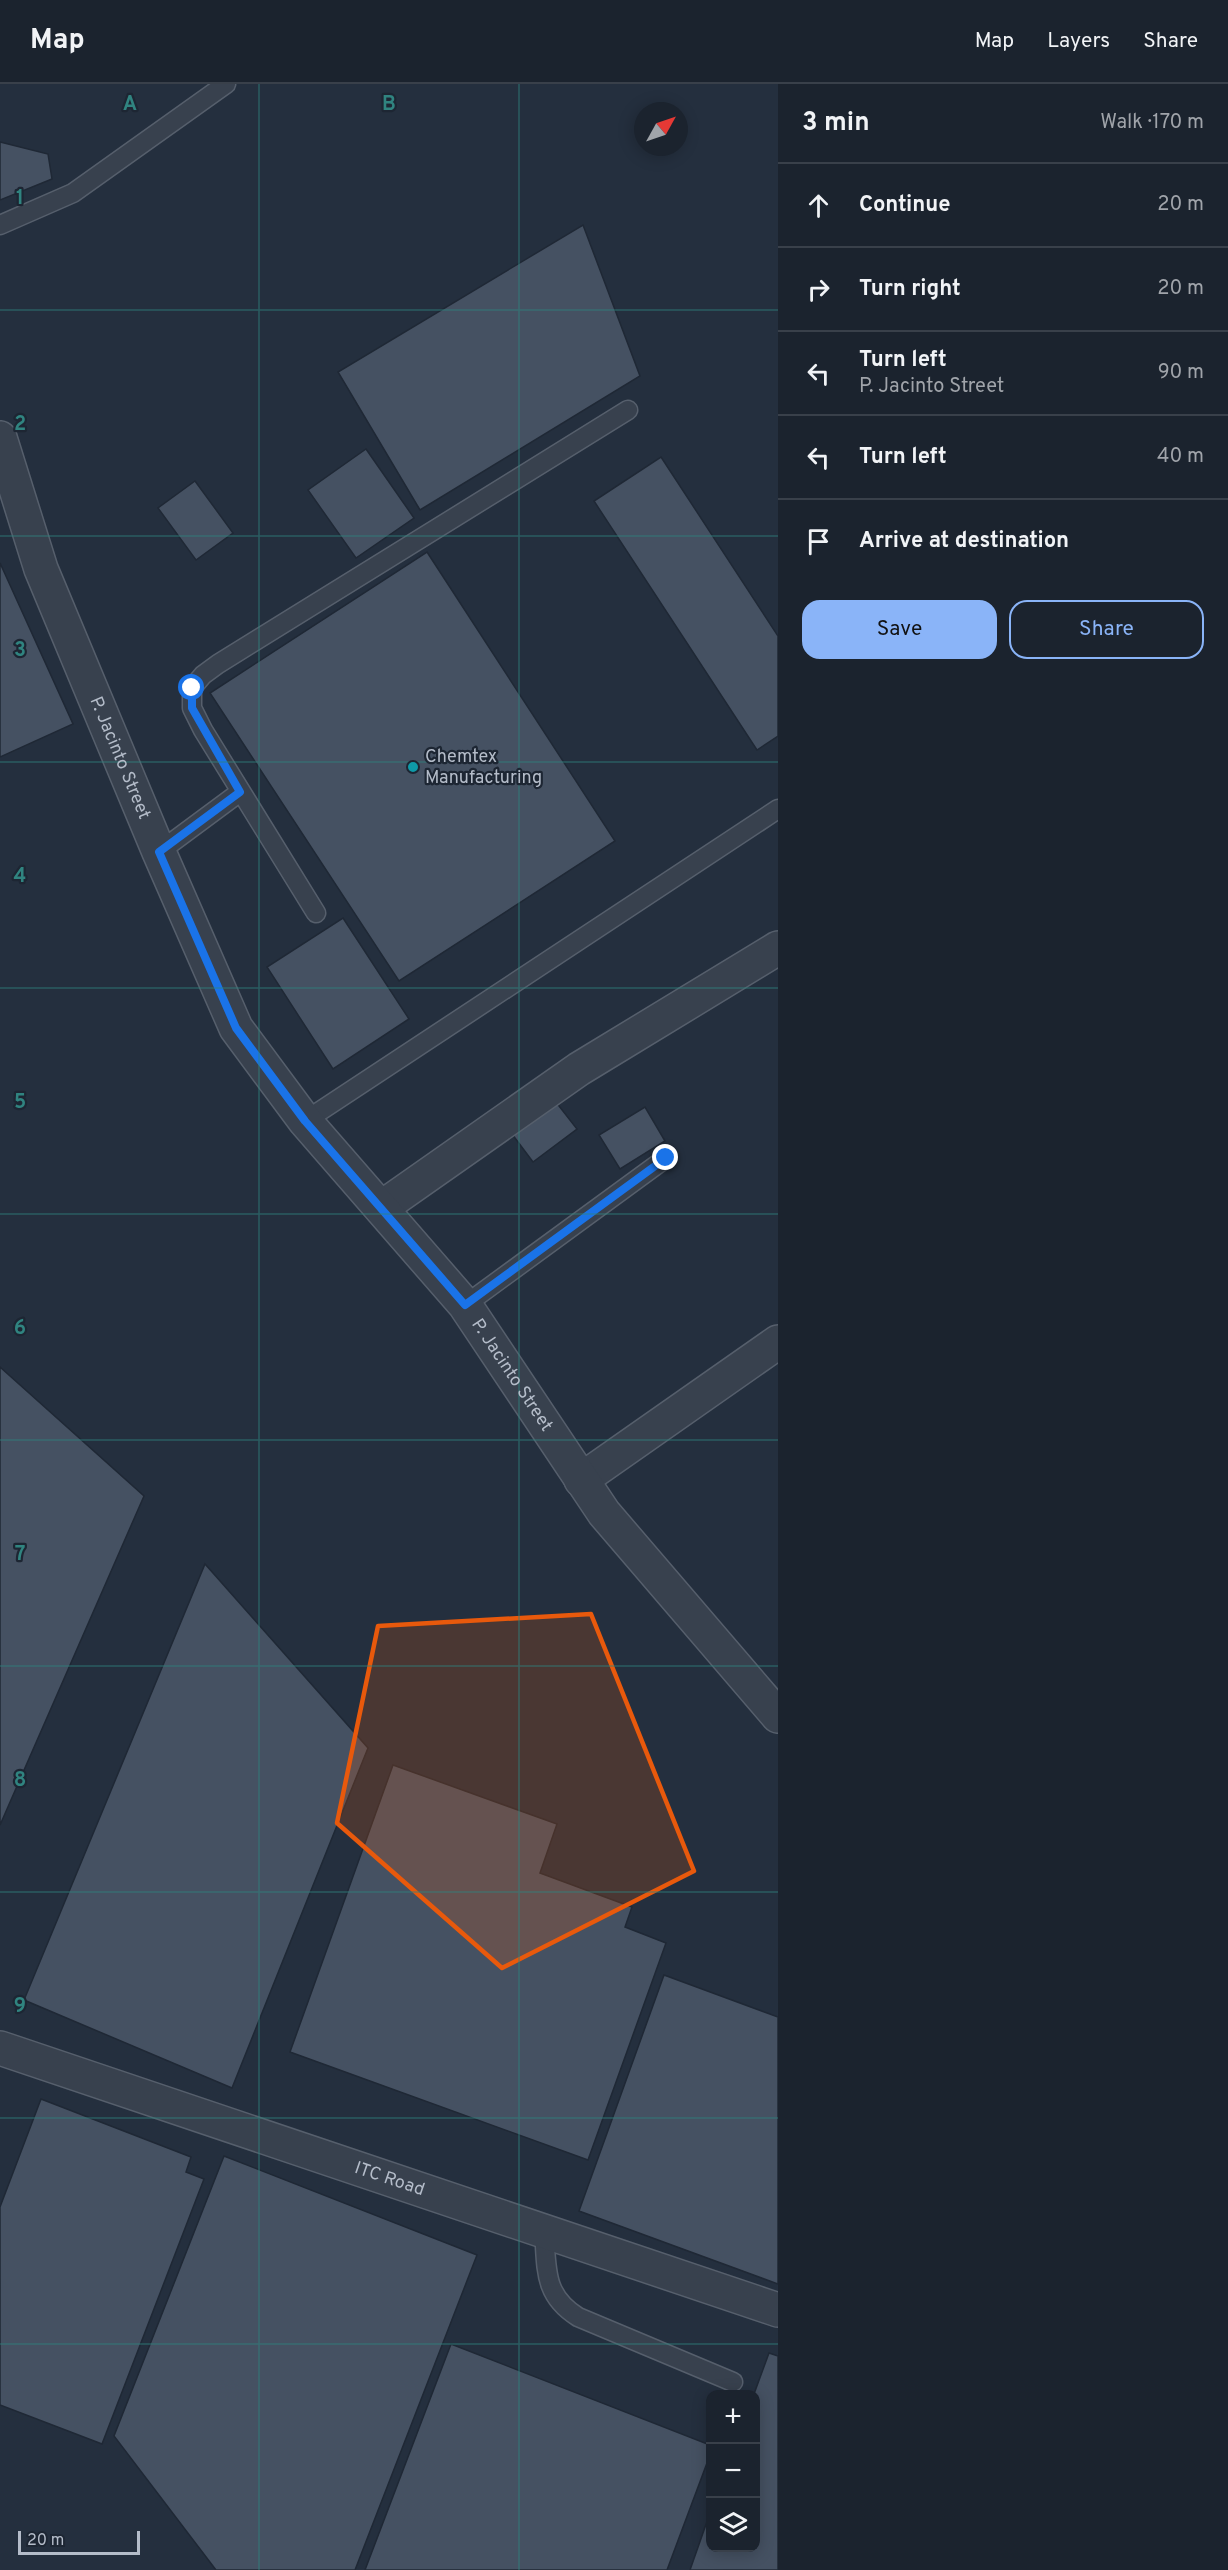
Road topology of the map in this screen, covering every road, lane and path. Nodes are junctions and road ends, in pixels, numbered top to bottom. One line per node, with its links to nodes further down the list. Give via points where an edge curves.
1 (226, 84): 2 (lane, via 73,193)
2 (0, 225)
3 (628, 410): 5 (lane, via 202,675 192,688 192,708)
4 (0, 438): 7 (street, P. Jacinto Street, via 41,569)
5 (240, 792): 7 (lane); 8 (lane)
6 (778, 809): 10 (lane)
7 (159, 852): 10 (street, P. Jacinto Street, via 236,1028)
8 (316, 913)
9 (778, 948): 12 (street, via 579,1069)
10 (305, 1121): 12 (street, P. Jacinto Street)
11 (666, 1158): 13 (lane)
12 (381, 1208): 13 (street, P. Jacinto Street)
13 (465, 1305): 15 (street, P. Jacinto Street)
14 (778, 1342): 15 (street)
15 (581, 1480): 16 (street, P. Jacinto Street, via 604,1513)
16 (778, 1716)
17 (0, 2048): 18 (street, ITC Road)
18 (544, 2231): 19 (street, ITC Road); 20 (lane, via 548,2280 564,2309)
19 (778, 2310)
20 (733, 2382)

